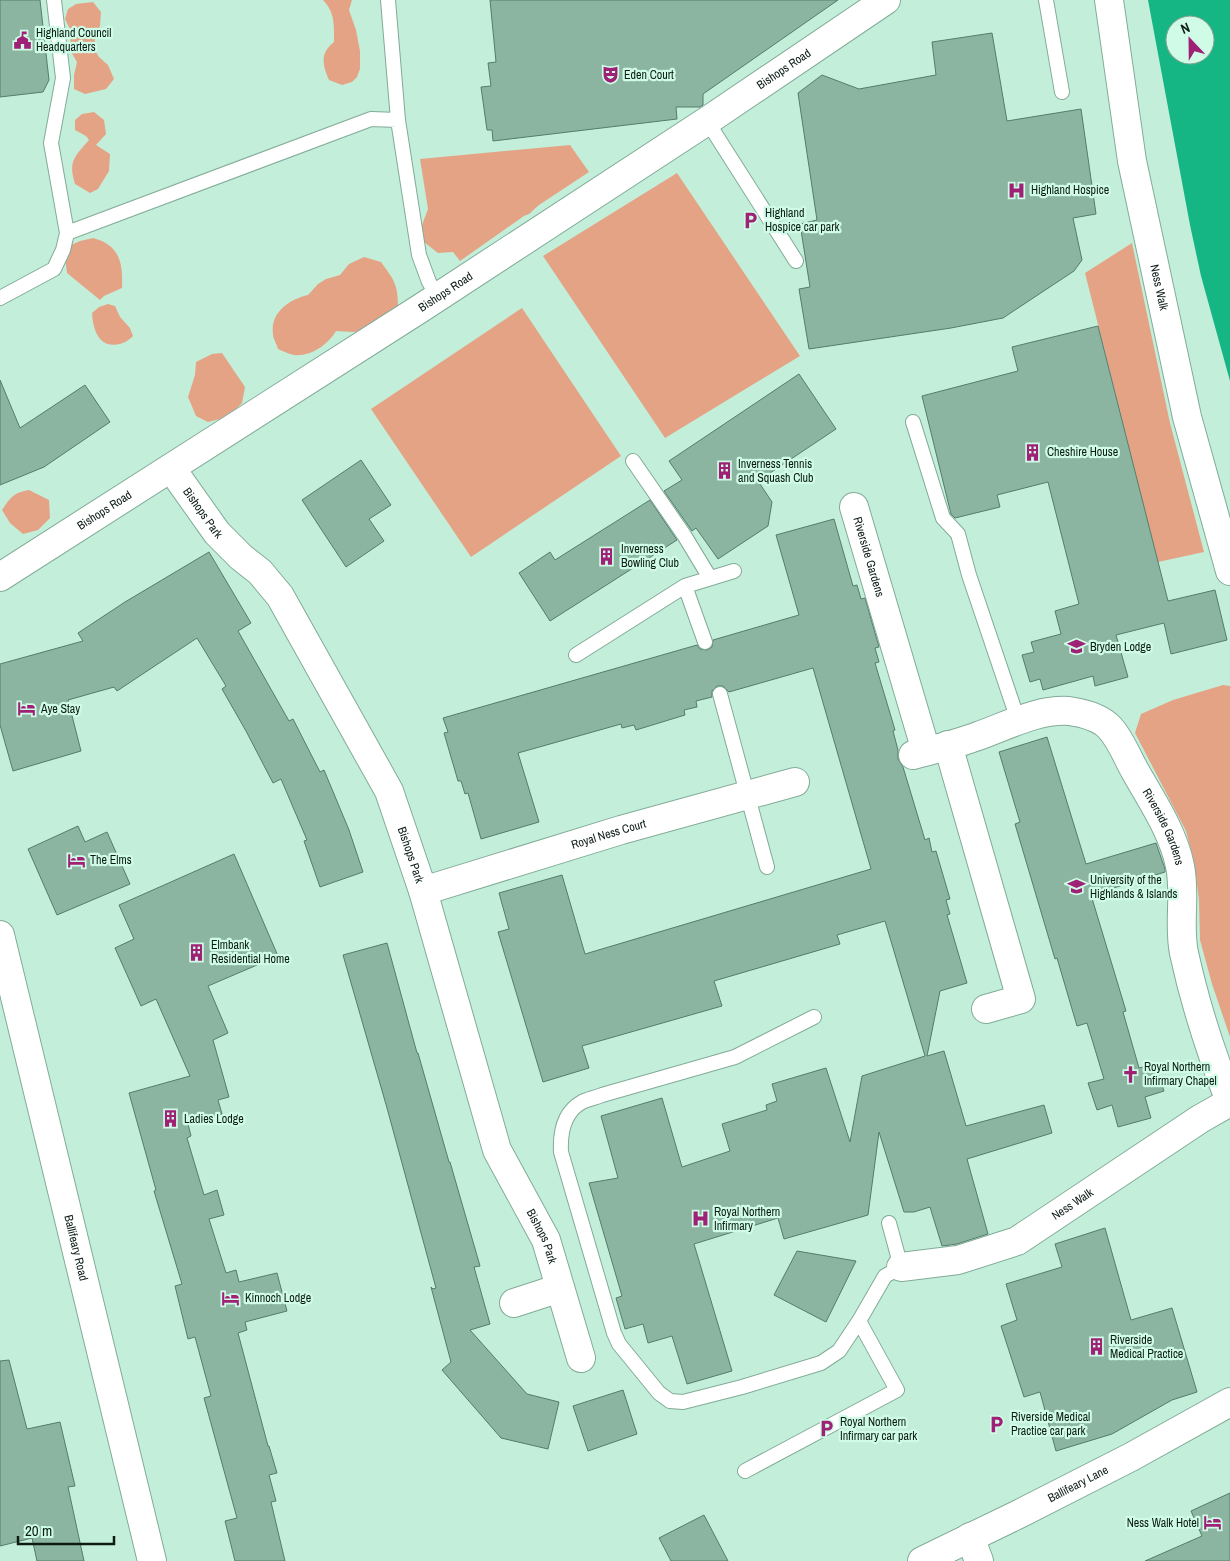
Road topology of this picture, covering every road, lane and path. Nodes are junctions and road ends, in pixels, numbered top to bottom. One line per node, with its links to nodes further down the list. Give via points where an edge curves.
1 (54, 0): 9 (lane, via 63,78 51,143)
2 (388, 0): 7 (lane)
3 (886, 0): 8 (street, Bishops Road)
4 (1046, 0): 6 (lane)
5 (1109, 0): 18 (street, Ness Walk, via 1132,161 1187,416)
6 (1062, 92)
7 (398, 120): 9 (lane, via 371,119); 11 (lane, via 419,255)
8 (707, 121): 10 (lane); 11 (street, Bishops Road)
9 (67, 233): 12 (lane, via 54,269)
10 (796, 261)
11 (438, 297): 15 (street, Bishops Road)
12 (0, 298)
13 (913, 422): 25 (lane, via 943,518 958,534)
14 (633, 461): 20 (lane)
15 (171, 468): 19 (street, Bishops Road); 30 (street, Bishops Park, via 217,534 260,572 280,596 389,791)
16 (854, 507): 26 (street, Riverside Gardens)
17 (734, 571): 20 (lane)
18 (1230, 571)
19 (0, 577)
20 (710, 578): 21 (lane)
21 (685, 586): 22 (lane); 23 (lane)
22 (705, 642)
23 (576, 654)
24 (720, 694): 28 (lane)
25 (1018, 720): 26 (street, Riverside Gardens); 34 (street, Riverside Gardens, via 1068,711 1091,715 1109,727 1120,743 1172,837 1180,868 1183,952 1208,1041)
26 (929, 750): 32 (street, Riverside Gardens, via 1021,999)
27 (795, 782): 28 (street, Royal Ness Court)
28 (747, 796): 29 (lane); 30 (street, Royal Ness Court, via 621,830)
29 (767, 867)
30 (423, 891): 37 (street, Bishops Park, via 497,1150 546,1240)
31 (0, 935): 44 (street, Ballifeary Road)
32 (986, 1009)
33 (814, 1017): 39 (lane, via 735,1057 581,1102 564,1123 561,1152 614,1333 658,1393 670,1401 682,1402 742,1387 821,1363 839,1351)
34 (1230, 1102): 36 (street, Ness Walk, via 1017,1241 958,1260)
35 (889, 1223): 36 (lane)
36 (901, 1267): 39 (lane, via 885,1276)
37 (560, 1288): 38 (street); 40 (street, Bishops Park)
38 (514, 1303)
39 (859, 1322): 42 (lane, via 897,1390)
40 (581, 1358)
41 (1230, 1402): 43 (street, Ballifeary Lane)
42 (745, 1471)
43 (975, 1549): 45 (street, Ballifeary Lane)
44 (152, 1561)
45 (922, 1561)

